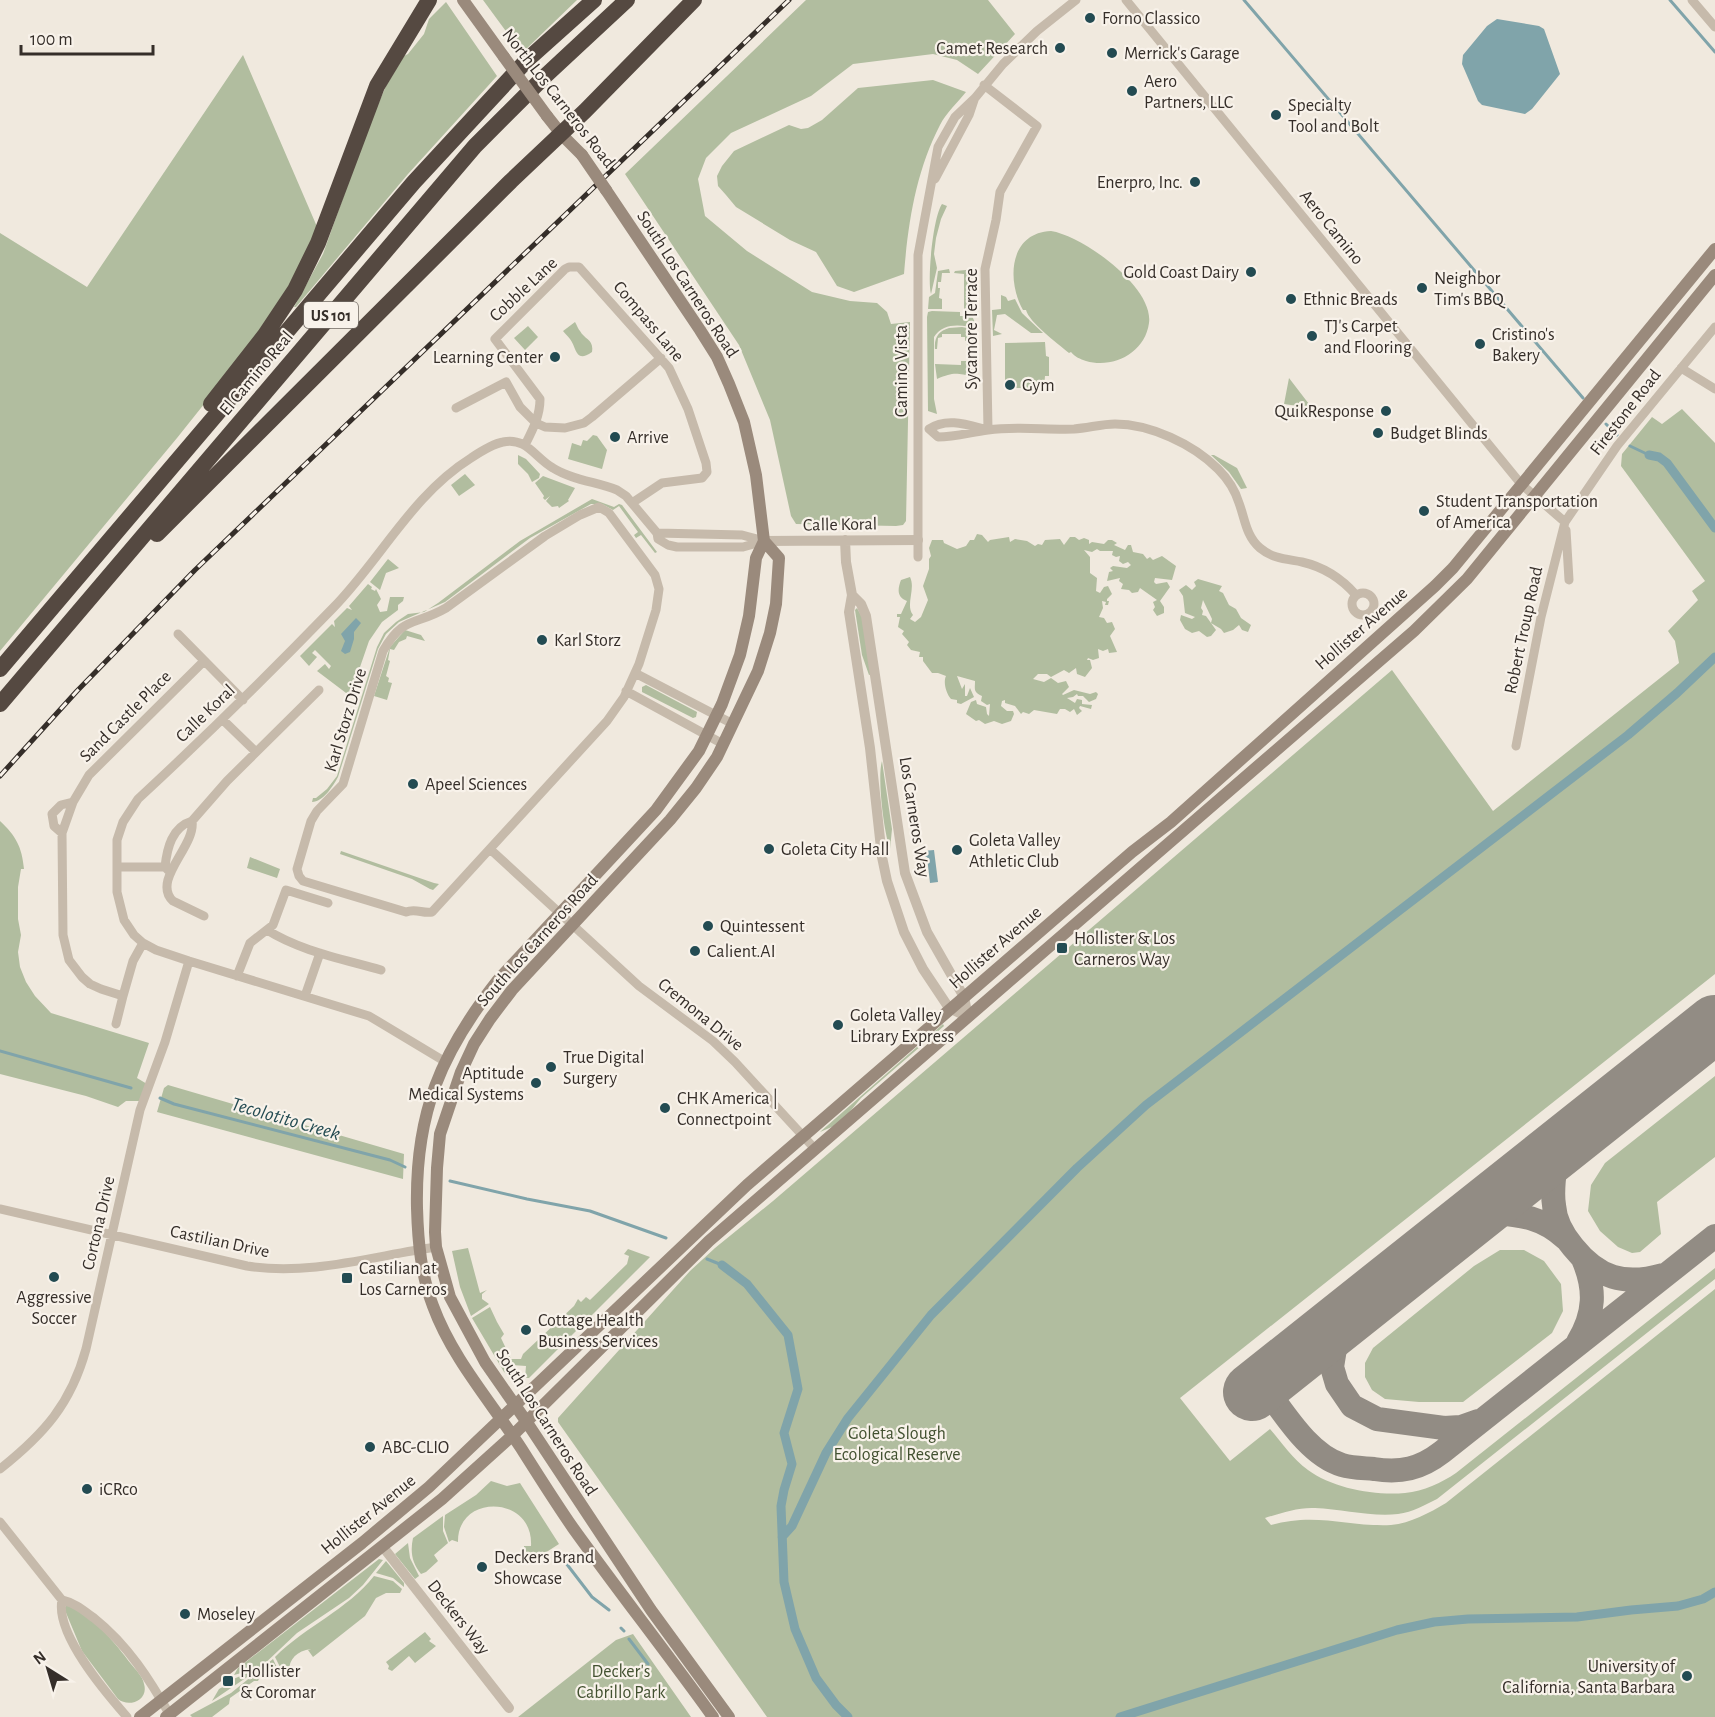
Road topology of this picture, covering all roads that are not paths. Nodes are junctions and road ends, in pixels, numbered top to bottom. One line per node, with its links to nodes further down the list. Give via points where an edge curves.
1 (429, 0): 36 (highway, via 377,86 318,243 295,290 265,335)
2 (463, 0): 11 (main road, North Los Carneros Road, bridge)
3 (594, 0): 36 (highway, El Camino Real / US 101, via 527,60 429,164)
4 (627, 0): 41 (highway, El Camino Real / US 101, via 475,146)
5 (694, 0): 11 (highway)
6 (1076, 0): 10 (street, Camino Vista, via 1028,39)
7 (1126, 0): 28 (street, Aero Camino)
8 (1692, 0): 9 (street)
9 (1715, 27)
10 (984, 86): 24 (street, Camino Vista, via 955,117 940,142 922,226 918,255); 26 (street, Sycamore Terrace, via 1037,126 1000,192 985,268)
11 (562, 135): 12 (main road, North Los Carneros Road, bridge, via 582,155); 41 (highway, via 503,189 142,550 69,634)
12 (606, 190): 34 (main road, South Los Carneros Road, via 717,357 744,422 756,475)
13 (1715, 249): 28 (main road, Hollister Avenue)
14 (575, 266): 17 (street, Compass Lane, via 583,269); 23 (street, Cobble Lane, via 565,269 495,339 537,392 540,410)
15 (1715, 275): 29 (main road, Hollister Avenue)
16 (1715, 327): 18 (street, Firestone Road)
17 (661, 358): 23 (street, via 584,423 556,428); 30 (street, Compass Lane, via 688,409 707,470 698,479 662,483)
18 (1681, 368): 21 (street); 31 (street, Firestone Road, via 1626,434)
19 (499, 372): 20 (street)
20 (506, 382): 22 (street); 23 (street, via 520,407)
21 (1715, 389)
22 (456, 408)
23 (536, 423): 27 (street)
24 (918, 429): 25 (street); 33 (street, Camino Vista)
25 (929, 429): 26 (street, via 938,423 958,422); 26 (street, via 938,437)
26 (988, 430): 39 (street, via 1076,429 1116,424 1141,427 1172,438 1225,477 1235,493 1249,534 1260,548 1278,558 1322,568)
27 (525, 445): 30 (street, Calle Koral, via 554,469 617,490); 47 (street, Calle Koral, via 509,441 496,444 446,475 407,516 350,590)
28 (1521, 484): 29 (street, Aero Camino); 76 (main road, Hollister Avenue, via 1453,568 1402,617 1171,822)
29 (1534, 496): 31 (street, Aero Camino); 78 (main road, Hollister Avenue, via 1467,579 1414,631)
30 (632, 503): 34 (street, Calle Koral, via 658,538 668,545 743,547)
31 (1565, 522): 37 (street); 55 (street, Robert Troup Road, via 1541,617)
32 (845, 540): 33 (street, Calle Koral); 34 (street, Calle Koral); 38 (street, Los Carneros Way)
33 (918, 540): 35 (street, Camino Vista)
34 (764, 541): 49 (main road, South Los Carneros Road, via 756,558 740,655); 51 (main road, South Los Carneros Road, via 779,558 776,604 758,671)
35 (918, 557)
36 (87, 564): 43 (highway, El Camino Real / US 101)
37 (1569, 580)
38 (852, 595): 54 (street, Los Carneros Way, via 866,616); 56 (street, Los Carneros Way, via 849,612)
39 (1356, 595)
40 (178, 634): 42 (street)
41 (51, 644): 48 (highway, El Camino Real / US 101)
42 (204, 661): 47 (street); 58 (street, Sand Castle Place, via 105,758)
43 (0, 669)
44 (635, 673): 46 (street, Karl Storz Drive); 49 (street); 61 (street, Karl Storz Drive, via 656,610 658,582 609,513 599,507 544,536 446,608 410,622 392,636 383,651 342,784 311,822 297,869 299,876 303,881 406,912 427,913)
45 (319, 690): 57 (street)
46 (626, 691): 52 (street); 61 (street, Karl Storz Drive, via 607,721)
47 (243, 700): 50 (street, Calle Koral)
48 (0, 704)
49 (717, 716): 51 (street); 52 (main road, South Los Carneros Road)
50 (223, 720): 57 (street); 62 (street, Calle Koral, via 138,799 117,840)
51 (733, 724): 53 (main road, South Los Carneros Road)
52 (707, 735): 53 (street); 65 (main road, South Los Carneros Road, via 656,810)
53 (723, 744): 67 (main road, South Los Carneros Road, via 696,788 670,820)
54 (887, 745): 56 (street); 76 (street, Los Carneros Way, via 905,873 927,932)
55 (1516, 746)
56 (870, 748): 77 (street, Los Carneros Way, via 882,857 893,901 908,941)
57 (256, 752): 59 (street)
58 (73, 802): 60 (street, Sand Castle Place); 60 (street, via 61,804 52,814 54,825)
59 (192, 821): 63 (street, via 194,829 175,867); 63 (street, via 172,837 167,851)
60 (62, 833): 74 (street, Sand Castle Place, via 63,935 69,960 90,984)
61 (490, 850): 65 (street, Cremona Drive)
62 (117, 867): 63 (street); 69 (street, Calle Koral, via 117,892 124,920)
63 (168, 869): 66 (street, via 169,898)
64 (328, 903): 68 (street, via 286,890 277,918)
65 (559, 914): 67 (street, Cremona Drive); 80 (main road, South Los Carneros Road, via 498,980)
66 (204, 916)
67 (573, 926): 81 (street, Cremona Drive, via 639,986 713,1041); 85 (main road, South Los Carneros Road, via 504,999 474,1044 461,1072 440,1134)
68 (267, 930): 70 (street); 73 (street, via 250,943)
69 (143, 943): 71 (street, Calle Koral); 74 (street, via 133,961)
70 (320, 952): 72 (street); 75 (street)
71 (189, 961): 73 (street, Calle Koral); 84 (street, Cortona Drive, via 141,1110)
72 (381, 970)
73 (237, 976): 75 (street, Calle Koral)
74 (123, 996): 79 (street)
75 (305, 996): 80 (street, Calle Koral, via 369,1016)
76 (964, 997): 77 (main road, Hollister Avenue); 78 (street, Los Carneros Way)
77 (950, 1008): 78 (street, Los Carneros Way); 81 (main road, Hollister Avenue)
78 (968, 1017): 82 (main road, Hollister Avenue)
79 (116, 1024)
80 (444, 1061): 86 (main road, South Los Carneros Road, via 425,1116 418,1162)
81 (802, 1136): 82 (street, Cremona Drive); 87 (main road, Hollister Avenue, via 682,1245)
82 (814, 1149): 89 (main road, Hollister Avenue, via 709,1241)
83 (0, 1209): 84 (street, Castilian Drive)
84 (112, 1234): 86 (street, Castilian Drive, via 277,1270); 91 (street, Cortona Drive, via 86,1349 73,1385 36,1439)
85 (436, 1247): 86 (street, Castilian Drive); 87 (main road, South Los Carneros Road, via 450,1297 485,1362)
86 (420, 1250): 88 (main road, South Los Carneros Road, via 433,1307 458,1356)
87 (516, 1406): 88 (main road, Hollister Avenue); 89 (main road, South Los Carneros Road)
88 (502, 1420): 90 (main road, South Los Carneros Road); 95 (main road, Hollister Avenue, via 370,1536)
89 (526, 1421): 90 (main road, Hollister Avenue); 101 (main road, South Los Carneros Road, via 644,1600)
90 (513, 1435): 93 (main road, Hollister Avenue); 100 (main road, South Los Carneros Road, via 571,1525)
91 (0, 1469)
92 (0, 1522): 94 (street)
93 (383, 1547): 96 (street, Deckers Way); 97 (main road, Hollister Avenue)
94 (62, 1600): 95 (street, via 73,1603 112,1632); 98 (street, via 60,1611 79,1656)
95 (161, 1700): 97 (street); 99 (main road, Hollister Avenue)
96 (509, 1708)
97 (169, 1716)
98 (127, 1717)
99 (140, 1717)
100 (713, 1717)
101 (729, 1717)

